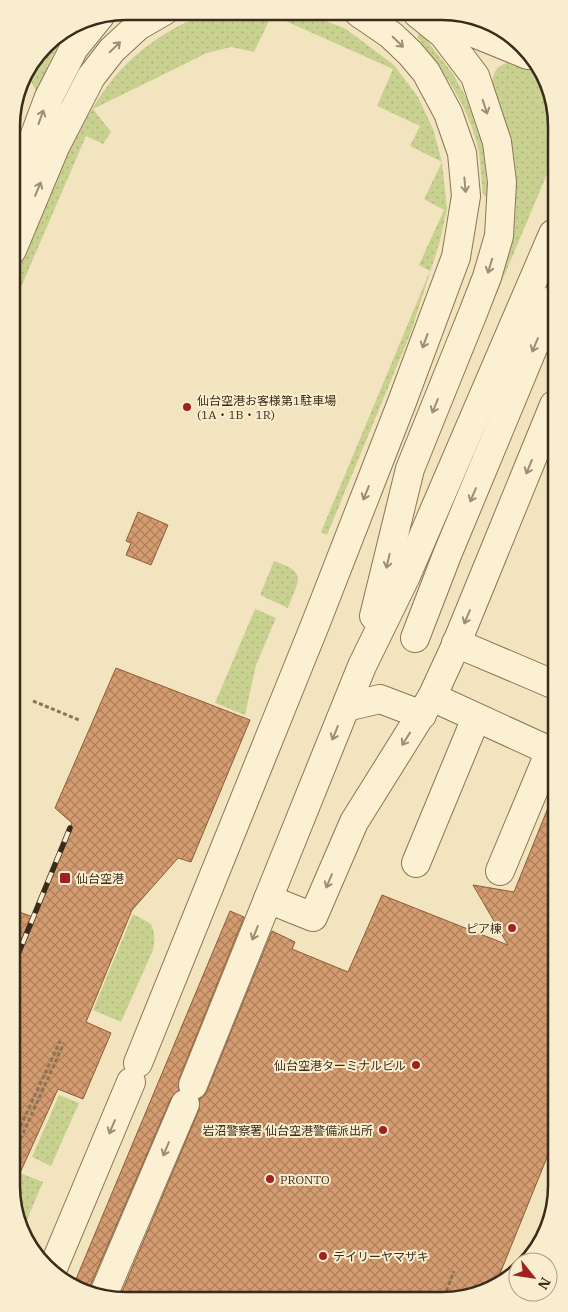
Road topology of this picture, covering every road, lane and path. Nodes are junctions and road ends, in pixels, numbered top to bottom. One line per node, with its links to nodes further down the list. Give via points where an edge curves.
1 (149, 20): 10 (street, one-way to 1, via 55,146 91,77 112,50)
2 (369, 20): 15 (street, one-way to 15, via 391,35 426,72 448,113 462,154 466,196 456,257)
3 (426, 20): 8 (street, via 443,34)
4 (450, 21): 6 (street)
5 (92, 26): 9 (street, one-way to 5, via 49,97 74,48)
6 (487, 32): 7 (street); 8 (street)
7 (511, 45)
8 (470, 70): 12 (street, one-way to 12, via 475,76 497,142 502,182 499,236)
9 (20, 175)
10 (20, 231)
11 (548, 246): 17 (street, via 406,576)
12 (474, 312): 15 (street); 19 (street, one-way to 19, via 410,469)
13 (548, 314): 16 (street, one-way to 16)
14 (548, 420): 18 (street, one-way to 18)
15 (394, 422): 35 (street, one-way to 35, via 135,1072)
16 (415, 638): 17 (street); 18 (street)
17 (374, 642): 19 (street)
18 (454, 648): 20 (street); 22 (street)
19 (362, 666): 23 (street)
20 (548, 682)
21 (34, 701): 25 (path)
22 (427, 706): 23 (street, via 380,700); 24 (street); 30 (street, one-way to 30, via 354,822 313,917)
23 (346, 707): 30 (street, one-way to 30)
24 (476, 718): 26 (street); 28 (street)
25 (79, 720)
26 (548, 750)
27 (548, 756): 29 (street)
28 (416, 863)
29 (500, 871)
30 (268, 900): 37 (street, one-way to 37)
31 (60, 1041): 33 (path)
32 (64, 1043): 34 (path)
33 (20, 1127)
34 (20, 1140)
35 (54, 1264)
36 (454, 1272): 38 (path)
37 (105, 1290)
38 (446, 1292)

